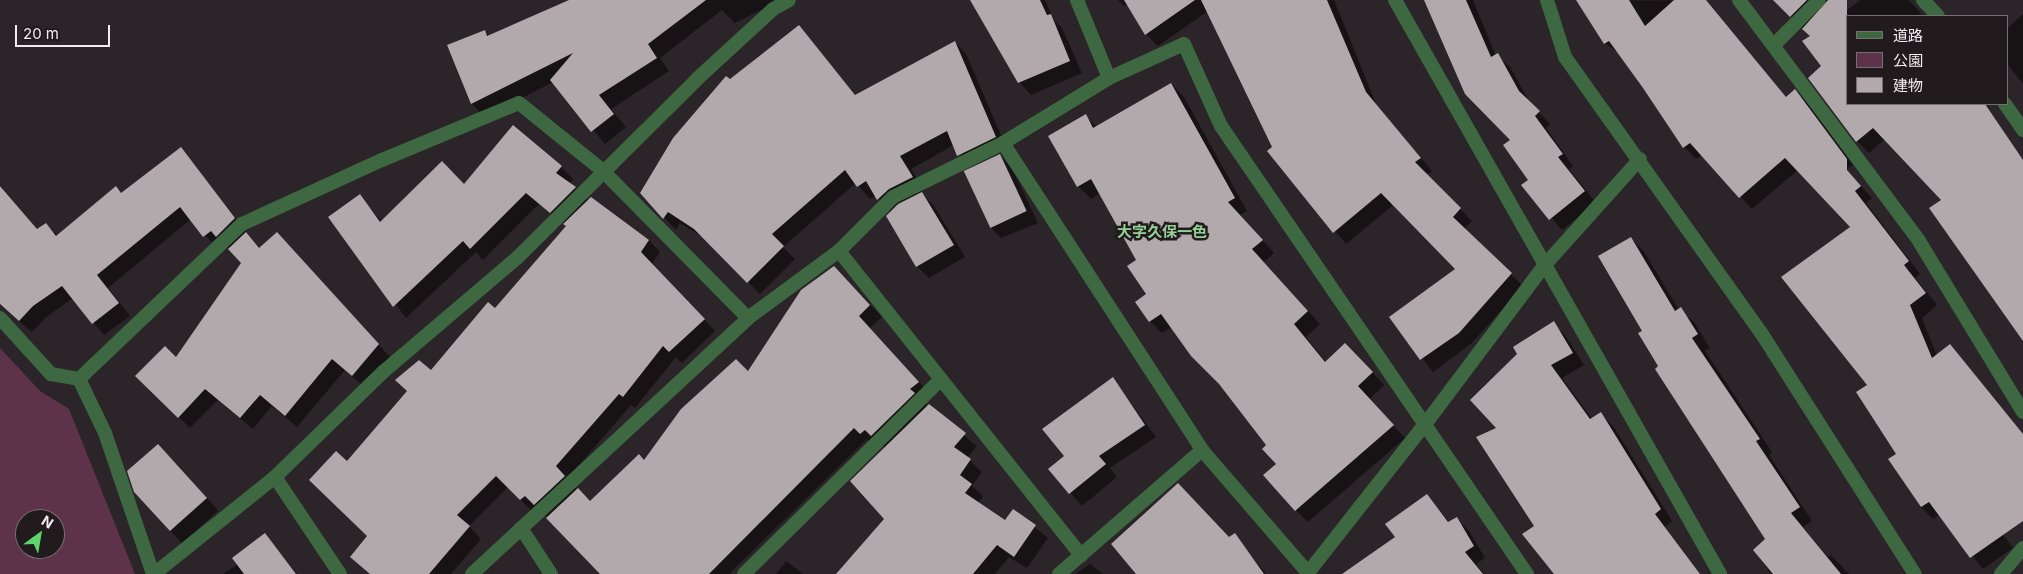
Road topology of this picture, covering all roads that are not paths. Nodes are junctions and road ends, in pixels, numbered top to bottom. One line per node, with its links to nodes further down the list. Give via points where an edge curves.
1 (789, 0): 15 (street, via 759,22)
2 (1076, 0): 10 (street)
3 (1395, 0): 17 (street)
4 (1547, 0): 14 (street, via 1565,57)
5 (1739, 0): 9 (street)
6 (1818, 0): 9 (street)
7 (1923, 0): 8 (street)
8 (1937, 15)
9 (1774, 44): 22 (street, via 1919,241)
10 (1109, 78): 13 (street); 23 (street, via 1184,44 1221,126)
11 (2006, 105): 12 (street)
12 (2023, 130)
13 (1003, 143): 16 (street, via 893,197); 24 (street)
14 (1640, 159): 17 (street); 38 (street, via 1760,331)
15 (602, 170): 19 (street); 20 (street, via 519,102 242,224); 25 (street, via 518,257 383,372)
16 (839, 250): 19 (street); 21 (street)
17 (1543, 267): 23 (street); 37 (street)
18 (0, 318): 20 (street, via 51,374)
19 (748, 318): 26 (street)
20 (79, 379): 29 (street, via 105,433)
21 (941, 379): 28 (street); 33 (street)
22 (2023, 412)
23 (1426, 423): 35 (street); 36 (street)
24 (1202, 450): 28 (street); 35 (street)
25 (275, 477): 29 (street); 30 (street)
26 (521, 528): 31 (street); 32 (street)
27 (2023, 548): 39 (street)
28 (1081, 555): 34 (street)
29 (153, 574)
30 (340, 574)
31 (472, 574)
32 (551, 574)
33 (744, 574)
34 (1059, 574)
35 (1308, 574)
36 (1527, 574)
37 (1720, 574)
38 (1915, 574)
39 (2001, 574)

